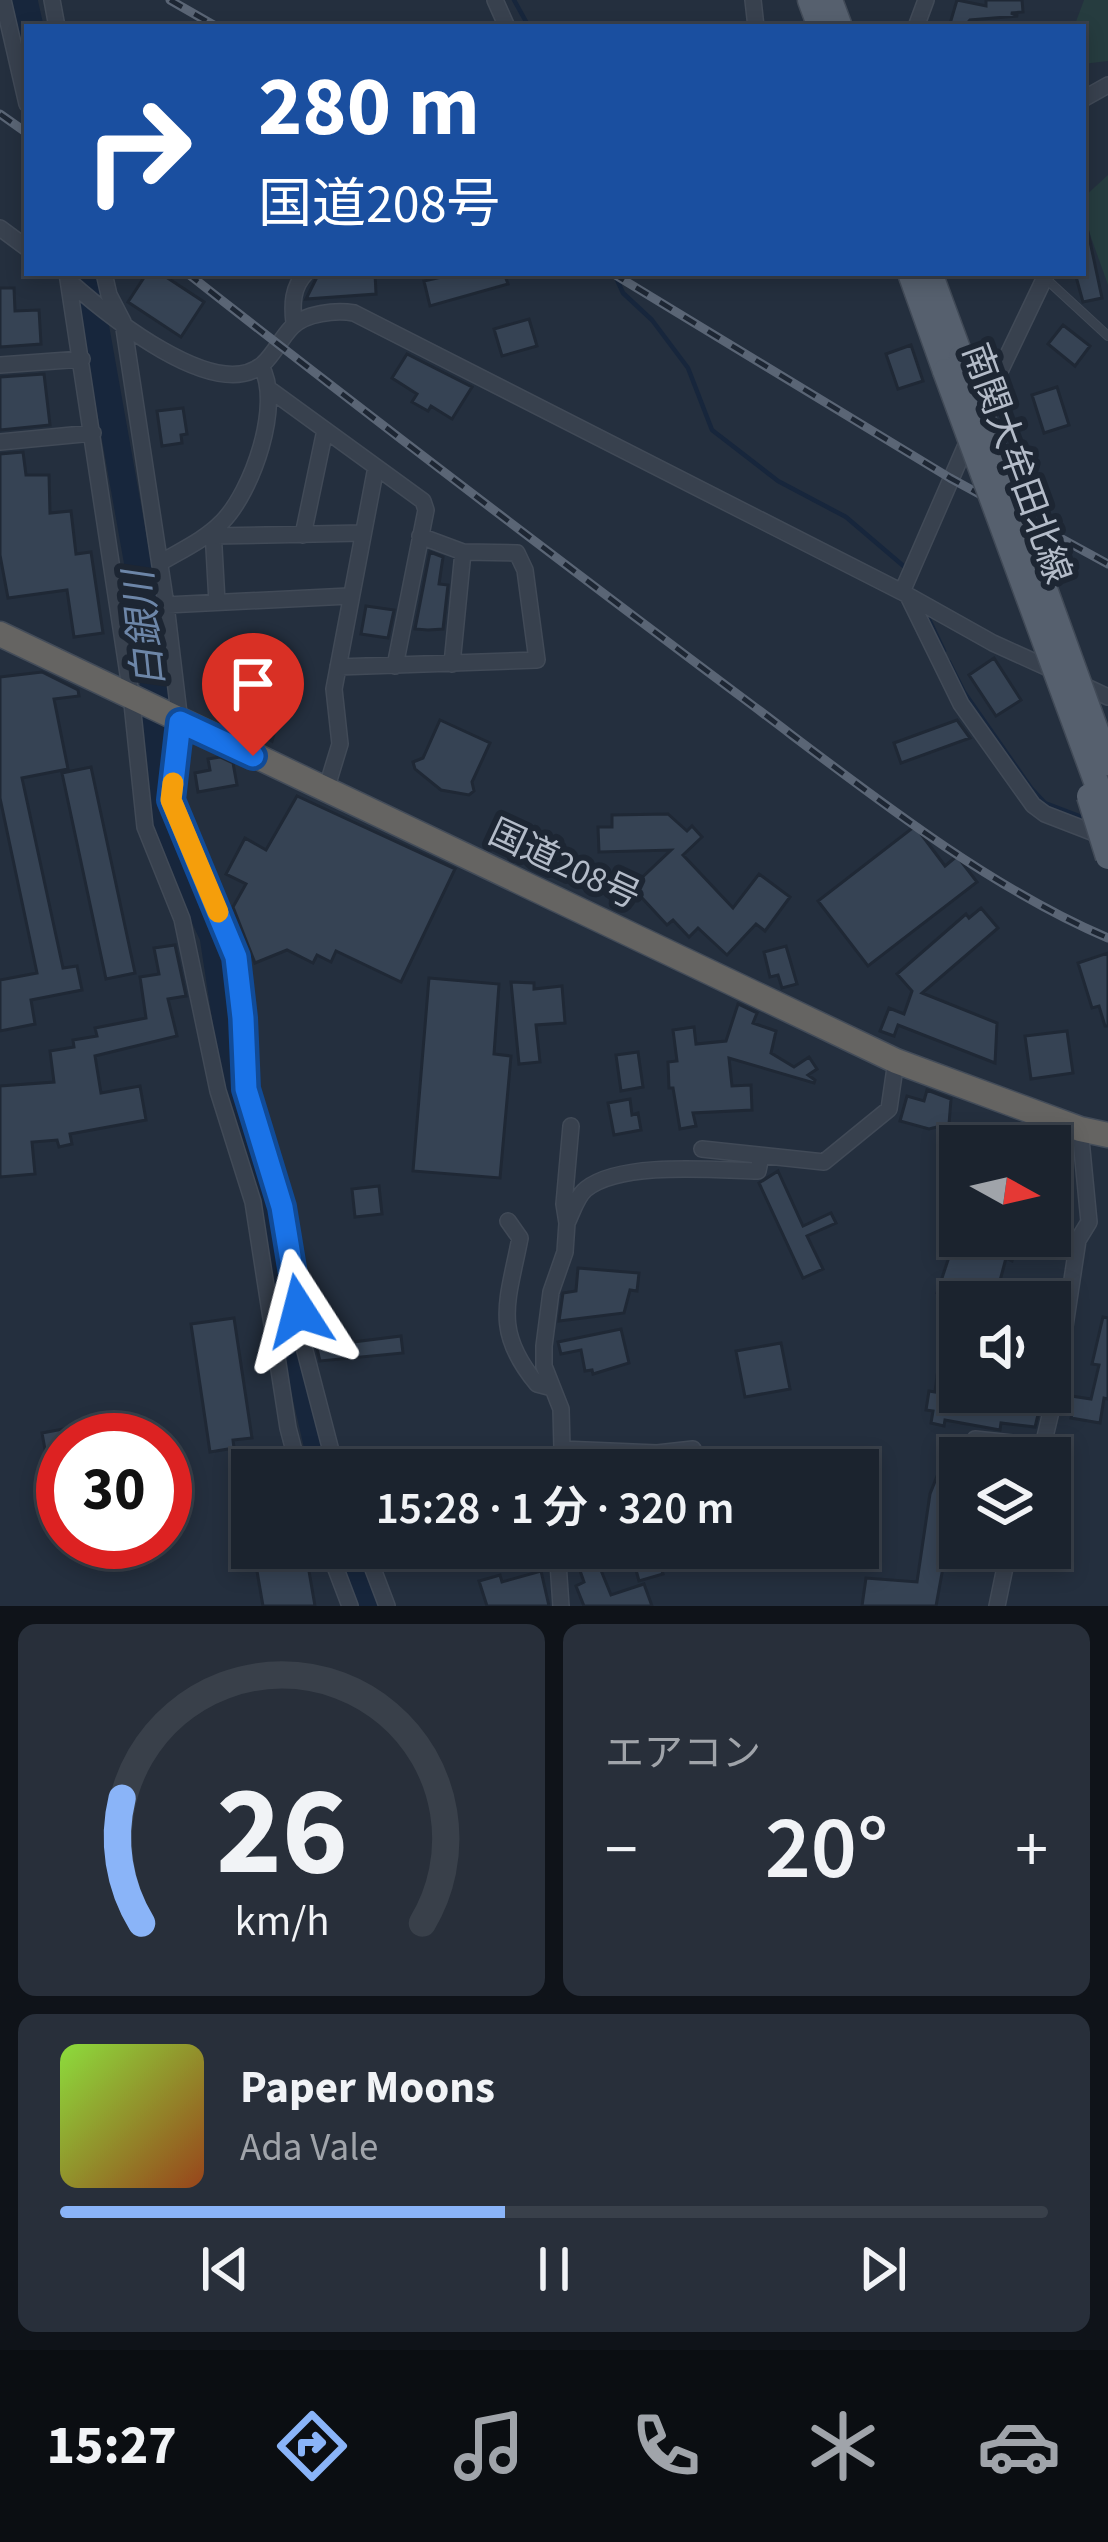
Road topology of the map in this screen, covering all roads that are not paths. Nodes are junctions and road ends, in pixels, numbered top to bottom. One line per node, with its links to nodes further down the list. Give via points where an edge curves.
1 (3, 0): 2 (street)
2 (24, 91)
3 (105, 276): 10 (street)
4 (304, 276): 11 (street)
5 (911, 276): 14 (main road, 南関大牟田北線)
6 (931, 276): 14 (main road, 南関大牟田北線)
7 (1044, 276): 28 (street)
8 (1045, 276): 12 (lane)
9 (68, 278): 10 (street); 13 (street)
10 (117, 317): 16 (street, via 199,369 245,374); 27 (street)
11 (294, 323): 16 (street); 28 (street, via 354,313)
12 (1108, 336)
13 (82, 359): 15 (street); 19 (street)
14 (953, 364): 38 (main road, 南関大牟田北線, bridge); 40 (main road, 南関大牟田北線, bridge)
15 (0, 365)
16 (261, 366): 17 (street)
17 (268, 389): 18 (street); 22 (street, via 257,461 236,507)
18 (325, 430): 21 (street); 24 (street)
19 (93, 433): 20 (street); 36 (street)
20 (0, 442)
21 (376, 467): 23 (street); 25 (street, via 423,501)
22 (213, 533): 24 (street); 27 (street); 30 (street)
23 (362, 533): 24 (street); 29 (street)
24 (303, 536)
25 (420, 536): 26 (street); 34 (street)
26 (463, 552): 33 (street); 33 (street, via 517,553 537,660)
27 (160, 563): 31 (street)
28 (905, 594): 37 (street); 43 (street, via 961,704 1033,805)
29 (349, 596): 30 (street); 35 (street)
30 (217, 602): 31 (street)
31 (166, 604): 39 (street)
32 (0, 634): 36 (highway, 国道208号)
33 (452, 664): 34 (street)
34 (395, 666): 35 (street)
35 (338, 667): 41 (street, via 340,743)
36 (131, 694): 39 (highway, 国道208号); 56 (street, via 145,827 182,919 218,1091 253,1202)
37 (1108, 697)
38 (1072, 717): 42 (main road, 南関大牟田北線, bridge); 44 (main road, bridge)
39 (180, 722): 41 (highway, 国道208号); 57 (street, via 171,800 236,957 246,1089 282,1207 303,1347)
40 (1108, 763)
41 (326, 790): 45 (highway, 国道208号)
42 (1108, 814)
43 (1108, 839)
44 (1108, 857)
45 (896, 1061): 47 (highway, 国道208号); 50 (street, via 889,1109 824,1162)
46 (571, 1126): 52 (street)
47 (1080, 1130): 48 (highway, 国道208号); 54 (street, via 1089,1222 1078,1240)
48 (1108, 1135)
49 (702, 1149): 50 (street)
50 (761, 1156): 52 (street, via 758,1171 609,1178 585,1190)
51 (508, 1221): 53 (street, via 520,1238 507,1306 510,1344 537,1384)
52 (568, 1223): 53 (street, via 544,1346)
53 (552, 1388): 55 (street)
54 (1045, 1437)
55 (562, 1448): 58 (street)
56 (293, 1449)
57 (331, 1449)
58 (581, 1449)
59 (336, 1569): 63 (street)
60 (373, 1569): 64 (street)
61 (558, 1569): 65 (street)
62 (1005, 1569): 66 (street)
63 (350, 1606)
64 (386, 1606)
65 (561, 1606)
66 (997, 1606)

